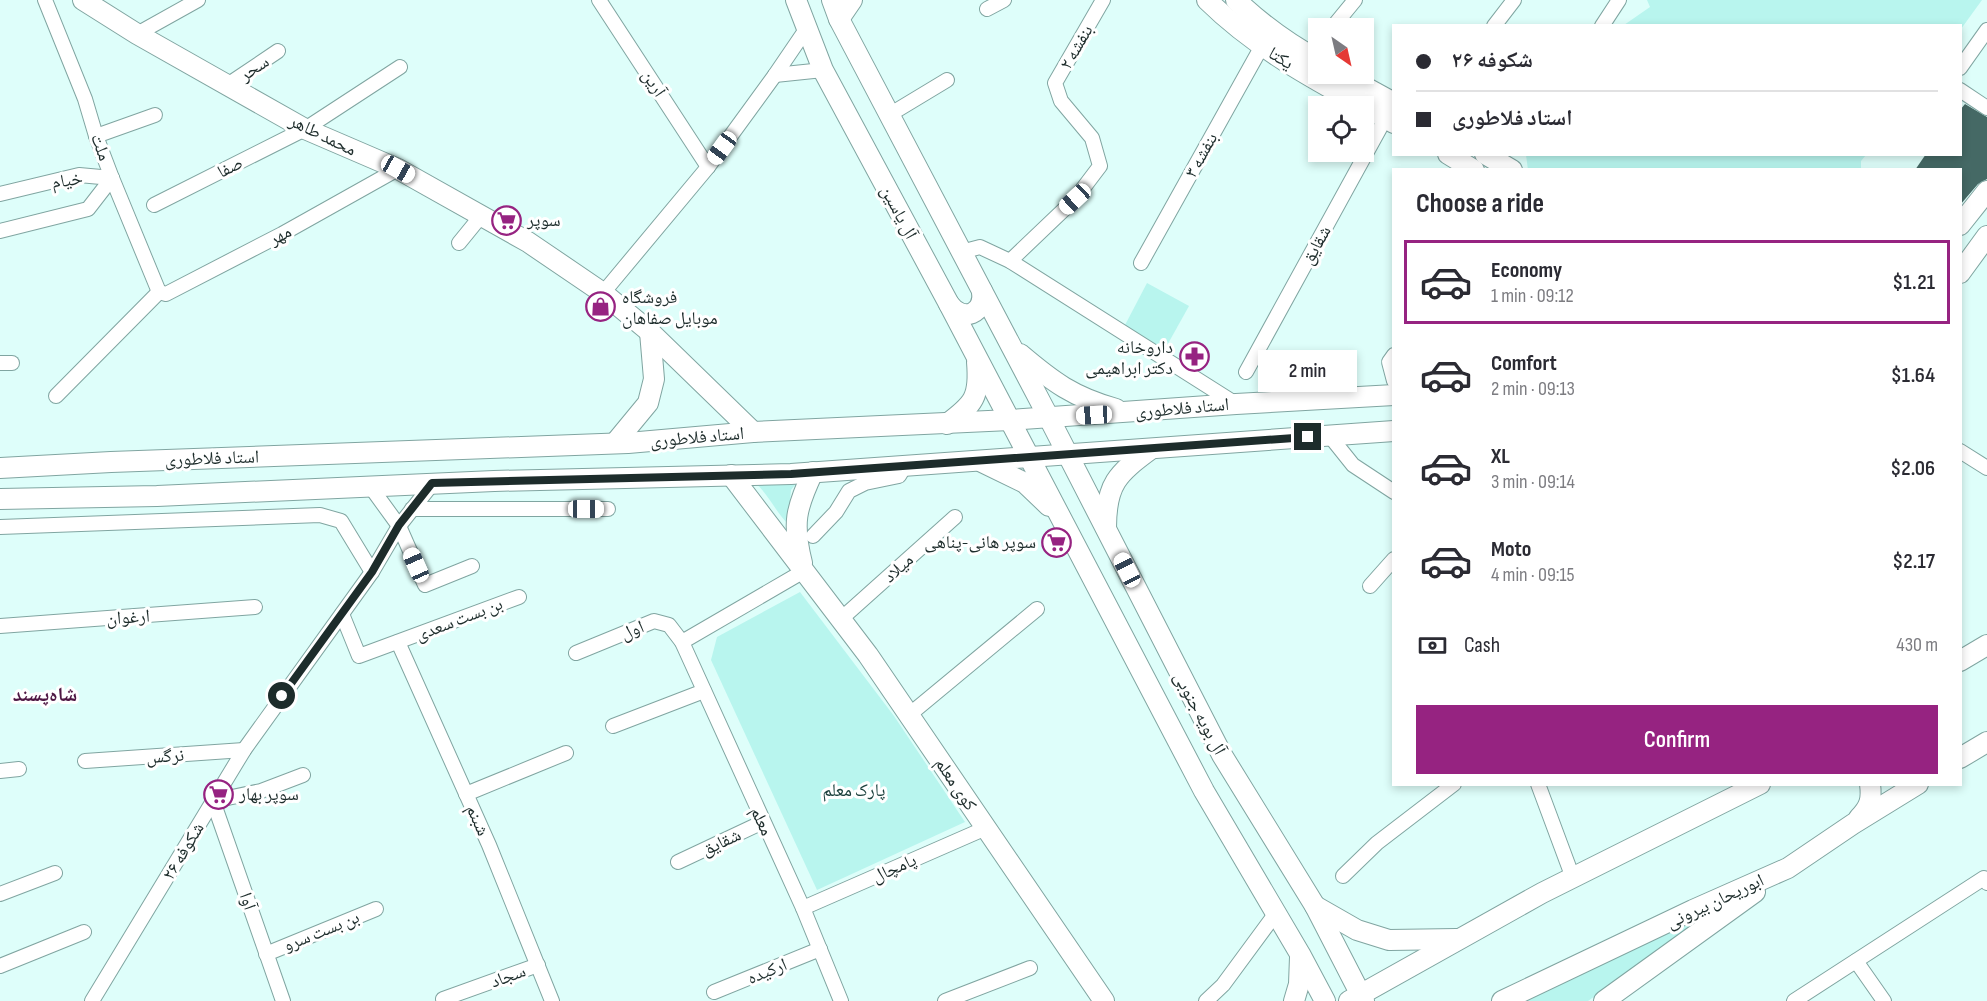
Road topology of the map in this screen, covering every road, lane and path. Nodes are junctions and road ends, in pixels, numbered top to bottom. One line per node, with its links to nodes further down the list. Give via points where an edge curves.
1 (45, 0): 39 (street, ملت)
2 (82, 0): 22 (main road, محمد طاهر)
3 (198, 0): 22 (street)
4 (599, 0): 43 (street, آرین)
5 (796, 0): 20 (main road, آل یاسین)
6 (832, 0): 17 (main road, آل یاسین)
7 (852, 0): 17 (main road)
8 (1004, 0): 15 (street)
9 (1103, 0): 56 (street, بنفشه ۲, via 1055,83 1061,101 1092,138 1100,166 1075,199)
10 (1207, 0): 23 (main road, یکتا)
11 (1355, 0): 16 (street)
12 (1514, 0): 18 (street)
13 (1619, 0): 19 (street)
14 (1247, 4): 25 (main road, یکتا, via 1292,46)
15 (987, 9)
16 (1340, 18)
17 (839, 19): 35 (main road, آل یاسین)
18 (1496, 24)
19 (1603, 24)
20 (807, 28): 28 (main road, آل یاسین); 29 (street)
21 (1987, 30): 26 (street)
22 (137, 34): 31 (main road, محمد طاهر)
23 (1262, 46): 36 (main road, یکتا, via 1283,61); 57 (street, بنفشه ۳)
24 (278, 51): 31 (street, سحر)
25 (1308, 51)
26 (1962, 65)
27 (400, 67): 38 (street, صفا)
28 (823, 70): 29 (street); 62 (main road, آل یاسین)
29 (775, 75): 43 (street)
30 (947, 80): 35 (street)
31 (229, 84): 38 (main road, محمد طاهر)
32 (1353, 84): 36 (main road)
33 (1962, 91): 34 (street)
34 (1987, 108)
35 (890, 115): 55 (main road, آل یاسین)
36 (1391, 115): 67 (street, شقایق)
37 (155, 116): 39 (street)
38 (305, 129): 45 (main road, محمد طاهر); 49 (street, صفا)
39 (96, 136): 46 (street, ملت)
40 (1451, 156): 44 (main road)
41 (1491, 156): 42 (main road)
42 (1510, 163)
43 (708, 167): 61 (street)
44 (1471, 168)
45 (398, 169): 50 (main road, محمد طاهر); 60 (street, مهر, via 187,284 166,294)
46 (112, 178): 48 (street, خیام, via 79,175); 52 (street, خیام, via 88,209); 60 (street, ملت)
47 (1987, 191): 51 (main road)
48 (0, 194)
49 (154, 205)
50 (481, 216): 54 (street); 61 (main road, محمد طاهر, via 528,242)
51 (1962, 222)
52 (0, 231)
53 (1987, 236): 58 (main road)
54 (459, 243)
55 (961, 252): 56 (street, via 980,247); 59 (main road, آل یاسین)
56 (1010, 261): 71 (street)
57 (1141, 263)
58 (1962, 270)
59 (981, 291): 62 (main road, via 983,299 972,314 963,315); 64 (main road, آل یاسین)
60 (159, 292): 70 (street)
61 (603, 293): 63 (main road, محمد طاهر)
62 (949, 304): 65 (main road, آل یاسین)
63 (650, 332): 77 (main road, محمد طاهر); 79 (main road, via 654,379 648,403)
64 (1012, 348): 72 (main road, via 1065,390 1094,403); 73 (main road, آل یاسین)
65 (977, 357): 74 (main road, آل یاسین); 75 (main road, via 976,395 968,409)
66 (1392, 358): 68 (street)
67 (1246, 372)
68 (1392, 373)
69 (1392, 395): 71 (main road, استاد فلاطوری)
70 (56, 396)
71 (1236, 404): 72 (main road, استاد فلاطوری)
72 (1130, 412): 73 (main road, استاد فلاطوری)
73 (1049, 418): 74 (main road, استاد فلاطوری); 81 (main road, آل بویه جنوبی)
74 (1010, 420): 75 (main road, استاد فلاطوری); 82 (main road, آل بویه جنوبی)
75 (947, 424): 77 (main road, استاد فلاطوری)
76 (1392, 431): 78 (main road, استاد فلاطوری)
77 (753, 432): 79 (main road, استاد فلاطوری)
78 (1329, 435): 80 (main road, استاد فلاطوری); 92 (street, via 1353,465)
79 (615, 443): 86 (main road, استاد فلاطوری)
80 (1152, 448): 81 (main road, استاد فلاطوری); 100 (main road, via 1126,467 1112,485 1106,506)
81 (1067, 454): 82 (main road, استاد فلاطوری); 100 (main road, آل بویه جنوبی)
82 (1029, 457): 84 (main road, استاد فلاطوری); 96 (main road, آل بویه جنوبی)
83 (1963, 457): 87 (street)
84 (979, 460): 85 (main road, استاد فلاطوری); 96 (main road, via 1024,483)
85 (905, 466): 88 (main road, استاد فلاطوری); 101 (street, via 899,476 865,483 849,491)
86 (0, 468)
87 (1987, 468)
88 (813, 472): 89 (main road, استاد فلاطوری); 104 (main road, کوی معلم, via 795,520)
89 (731, 475): 90 (main road, استاد فلاطوری); 104 (main road, کوی معلم)
90 (432, 483): 91 (main road, استاد فلاطوری); 94 (street, شکوفه ۲۶)
91 (370, 486): 93 (main road, استاد فلاطوری); 98 (street)
92 (1392, 491)
93 (0, 500)
94 (412, 509): 95 (street); 98 (street, شکوفه ۲۶)
95 (608, 509)
96 (1061, 517): 117 (main road, آل بویه جنوبی)
97 (955, 518): 111 (street, میلاد)
98 (399, 525): 103 (street, via 425,585); 105 (street, شکوفه ۲۶)
99 (0, 527): 105 (street, via 320,515 341,521)
100 (1106, 530): 113 (main road, آل بویه جنوبی)
101 (813, 537)
102 (1392, 561): 106 (street)
103 (472, 566)
104 (804, 571): 111 (main road, کوی معلم); 115 (street)
105 (372, 572): 110 (street, شکوفه ۲۶)
106 (1370, 586)
107 (519, 597): 114 (street, بن بست سعدی)
108 (255, 607): 112 (street, ارغوان)
109 (1036, 609): 121 (street)
110 (342, 615): 114 (street, بن بست سعدی, via 359,656); 124 (street, شکوفه ۲۶)
111 (841, 619): 121 (main road, کوی معلم)
112 (0, 626)
113 (1158, 631): 117 (main road); 148 (main road, آل بویه جنوبی, via 1222,755)
114 (398, 642): 136 (street, شبنم)
115 (682, 642): 118 (street, اول, via 669,625 654,621); 120 (street, معلم)
116 (1987, 645): 119 (main road)
117 (1129, 647): 151 (main road, آل بویه جنوبی, via 1204,791)
118 (576, 652)
119 (1962, 661)
120 (704, 691): 122 (street); 138 (street, معلم)
121 (909, 714): 140 (main road, کوی معلم)
122 (613, 726)
123 (1987, 742): 126 (main road)
124 (244, 750): 127 (street, نرگس); 137 (street, شکوفه ۲۶)
125 (566, 753): 136 (street)
126 (1972, 754)
127 (85, 760)
128 (19, 769): 129 (street)
129 (0, 771)
130 (303, 775): 137 (street, via 261,791)
131 (1451, 786): 144 (street, via 1377,843)
132 (1539, 786): 145 (street)
133 (1756, 786): 145 (main road)
134 (1870, 786): 139 (main road, via 1872,798)
135 (1915, 786): 139 (main road, ابوریحان بیرونی)
136 (466, 794): 158 (street, شبنم)
137 (213, 801): 155 (street, آوا); 164 (street, شکوفه ۲۶)
138 (763, 822): 141 (street, شقایق); 149 (street, معلم)
139 (1853, 824): 142 (main road, ابوریحان بیرونی)
140 (986, 828): 149 (street, پامچال); 169 (main road, کوی معلم)
141 (678, 862)
142 (1788, 868): 173 (main road, ابوریحان بیرونی); 174 (main road)
143 (55, 873): 147 (street)
144 (1342, 876)
145 (1573, 878): 153 (main road)
146 (1987, 883): 157 (street, via 1984,878)
147 (0, 894)
148 (1315, 906): 153 (main road, via 1357,930 1389,940); 163 (main road, آل بویه جنوبی)
149 (803, 908): 154 (street, معلم)
150 (376, 909): 155 (street, بن بست سرو)
151 (1276, 913): 156 (main road, آل بویه جنوبی); 170 (street, via 1223,986)
152 (84, 932): 159 (street)
153 (1462, 938): 163 (main road)
154 (820, 949): 161 (street, ارکیده); 167 (street, معلم)
155 (266, 954): 165 (street, آوا)
156 (1300, 954): 171 (main road); 172 (main road, آل بویه جنوبی)
157 (1856, 961): 175 (street); 176 (street)
158 (538, 965): 162 (street, سجاد); 166 (street, شبنم)
159 (0, 966)
160 (1030, 968): 168 (street)
161 (714, 992)
162 (443, 999)
163 (1358, 999)
164 (92, 1001)
165 (283, 1001)
166 (552, 1001)
167 (841, 1001)
168 (945, 1001)
169 (1104, 1001)
170 (1206, 1001)
171 (1294, 1001)
172 (1325, 1001)
173 (1502, 1001)
174 (1604, 1001)
175 (1794, 1001)
176 (1884, 1001)

